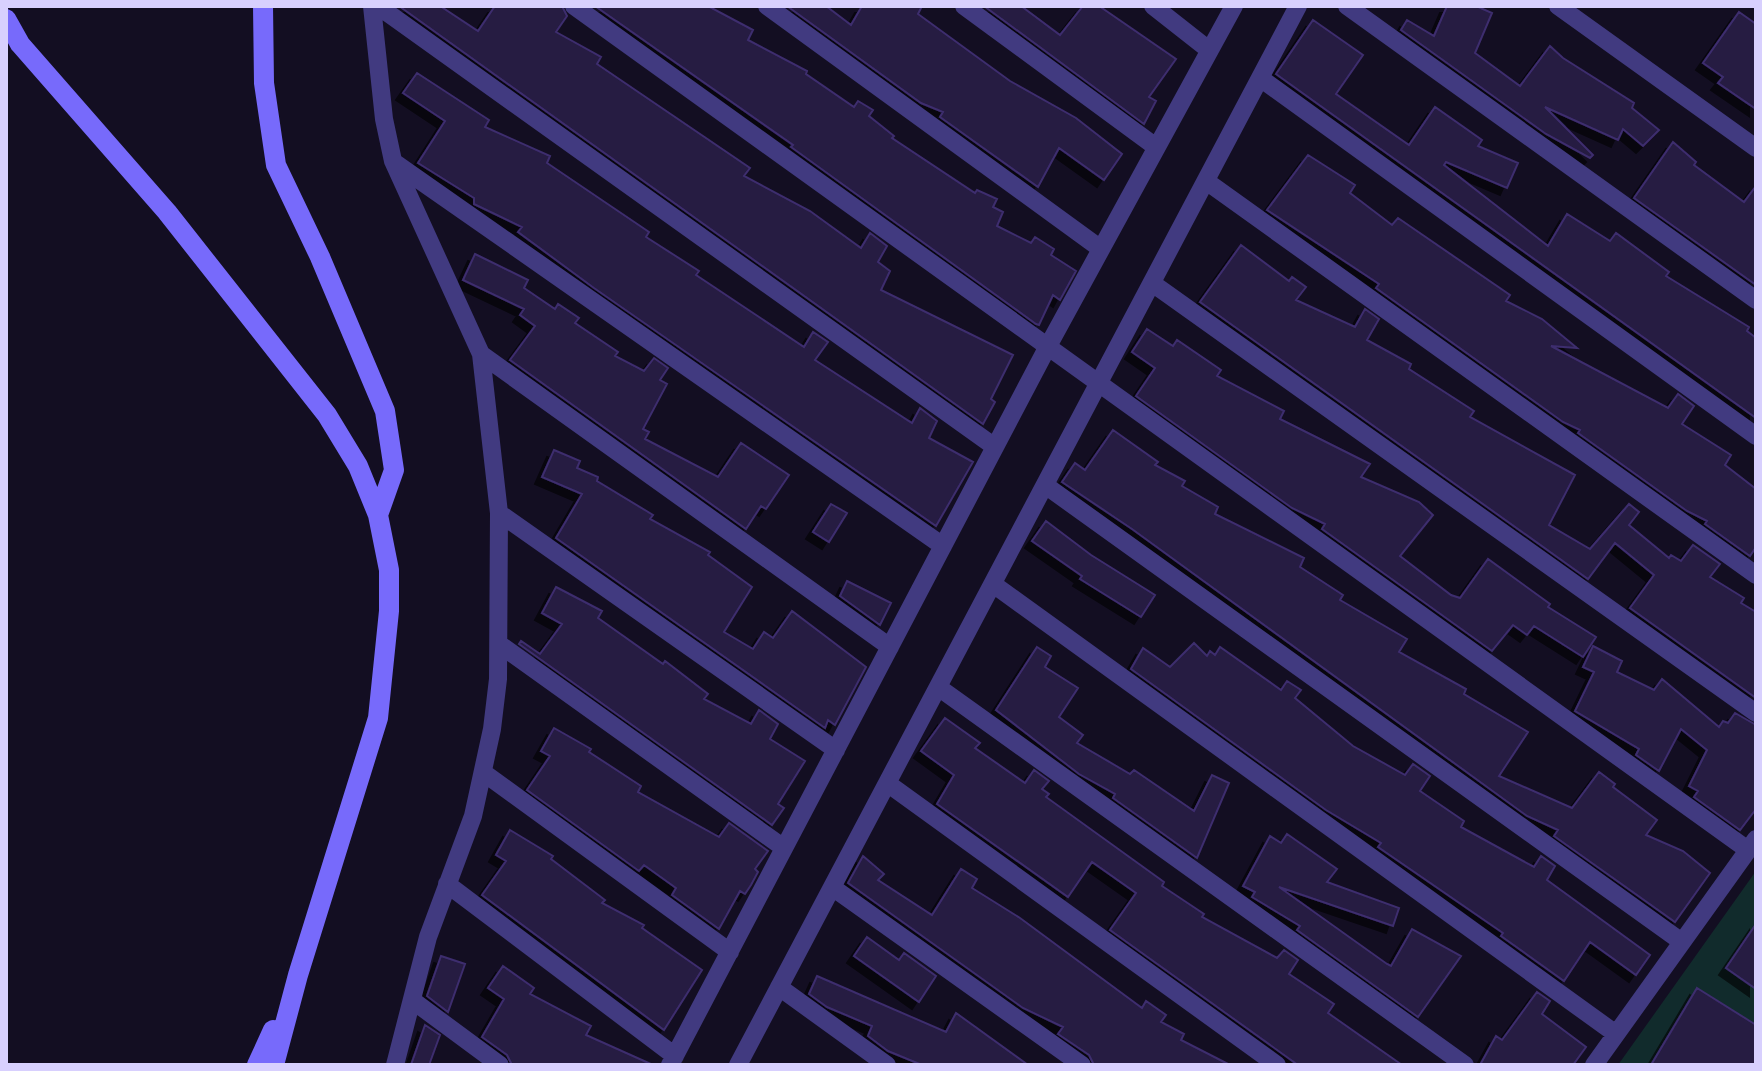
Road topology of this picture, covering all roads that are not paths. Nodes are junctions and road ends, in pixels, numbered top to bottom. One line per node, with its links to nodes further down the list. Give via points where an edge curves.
1 (263, 6): 28 (main road, via 264,83 276,165 385,411 394,470)
2 (375, 6): 16 (street, via 384,119); 25 (street)
3 (574, 6): 21 (street)
4 (767, 6): 18 (street)
5 (964, 6): 14 (street)
6 (1153, 6): 12 (street)
7 (1234, 6): 12 (street)
8 (1298, 6): 13 (street)
9 (1347, 6): 20 (street)
10 (1558, 6): 15 (street)
11 (6, 19): 28 (main road, via 20,44 167,212 327,415 358,466)
12 (1209, 50): 14 (street)
13 (1260, 78): 17 (street); 24 (street)
14 (1156, 147): 18 (street)
15 (1756, 148)
16 (393, 161): 22 (street); 29 (street)
17 (1206, 181): 19 (street); 30 (street)
18 (1101, 249): 21 (street)
19 (1152, 283): 23 (street); 35 (street)
20 (1756, 300)
21 (1047, 348): 23 (street); 25 (street)
22 (481, 354): 27 (street); 33 (street)
23 (1099, 382): 26 (street); 39 (street)
24 (1756, 436)
25 (995, 447): 29 (street)
26 (1045, 485): 31 (street); 43 (street)
27 (499, 513): 32 (street); 36 (street)
28 (378, 515): 45 (main road, via 389,570 389,611 378,718)
29 (943, 546): 33 (street)
30 (1756, 575)
31 (993, 584): 34 (street); 48 (street)
32 (499, 644): 37 (street); 40 (street)
33 (890, 647): 36 (street)
34 (938, 687): 38 (street); 58 (street)
35 (1756, 713)
36 (836, 750): 40 (street)
37 (484, 773): 41 (street); 44 (street)
38 (887, 783): 42 (street); 57 (street)
39 (1752, 844): 43 (street)
40 (784, 848): 44 (street)
41 (447, 884): 47 (street); 49 (street)
42 (832, 887): 46 (street); 56 (street)
43 (1682, 942): 48 (street)
44 (730, 952): 49 (street)
45 (298, 975): 50 (main road); 51 (main road)
46 (779, 987): 54 (street); 55 (street)
47 (412, 1000): 52 (street); 53 (street)
48 (1616, 1034): 59 (street)
49 (672, 1060)
50 (257, 1065)
51 (274, 1065)
52 (395, 1065)
53 (500, 1065)
54 (738, 1065)
55 (887, 1065)
56 (1082, 1065)
57 (1277, 1065)
58 (1465, 1065)
59 (1594, 1065)

